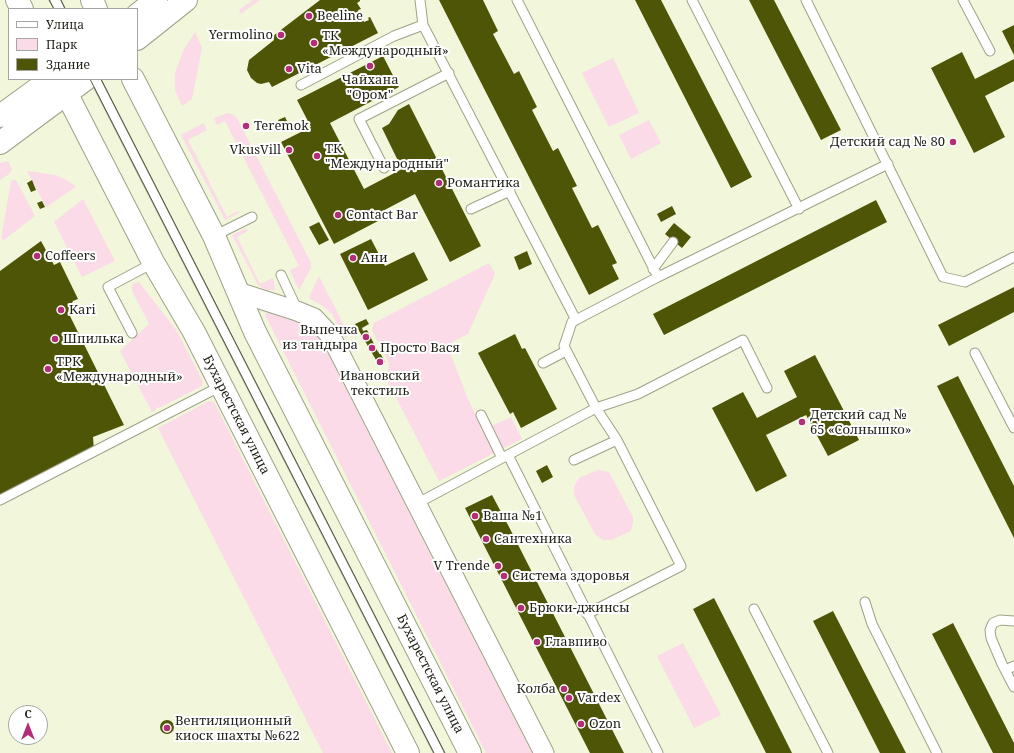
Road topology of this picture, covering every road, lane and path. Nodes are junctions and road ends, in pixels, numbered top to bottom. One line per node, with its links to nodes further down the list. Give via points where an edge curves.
1 (156, 0): 8 (main road)
2 (186, 0): 10 (main road)
3 (420, 0): 9 (lane)
4 (517, 0): 31 (lane)
5 (692, 0): 25 (lane)
6 (806, 0): 21 (lane)
7 (963, 0): 11 (lane)
8 (138, 14)
9 (423, 25): 12 (lane); 17 (lane, via 394,36)
10 (138, 38)
11 (990, 51)
12 (449, 73): 22 (lane, via 359,119); 23 (lane)
13 (50, 80): 19 (main road)
14 (83, 80): 18 (main road)
15 (96, 80): 59 (lane)
16 (134, 80): 27 (main road, Бухарестская улица)
17 (301, 85)
18 (63, 87): 20 (main road); 30 (main road, Бухарестская улица)
19 (0, 116)
20 (0, 142)
21 (888, 164): 25 (lane); 29 (lane, via 943,277 965,282)
22 (384, 168)
23 (510, 191): 24 (lane); 36 (lane)
24 (471, 209)
25 (799, 209): 33 (lane)
26 (252, 217): 27 (lane)
27 (214, 236): 34 (main road, Бухарестская улица)
28 (673, 242): 31 (lane)
29 (1014, 257)
30 (153, 262): 37 (lane, via 108,287); 41 (main road, Бухарестская улица)
31 (653, 269): 33 (lane)
32 (281, 275): 35 (lane)
33 (658, 277): 36 (lane)
34 (238, 292): 35 (street); 60 (main road, Бухарестская улица, via 255,332)
35 (297, 311): 50 (street, via 314,318 329,334)
36 (576, 320): 38 (lane, via 572,322 564,346)
37 (132, 333)
38 (566, 351): 40 (lane); 43 (lane)
39 (975, 353): 45 (lane)
40 (543, 363)
41 (222, 386): 49 (lane); 58 (main road, Бухарестская улица)
42 (767, 388): 43 (lane, via 743,340 638,394)
43 (596, 408): 46 (lane); 47 (lane)
44 (481, 415): 47 (lane)
45 (1014, 428)
46 (617, 440): 48 (lane); 53 (lane, via 681,566)
47 (505, 457): 50 (lane); 53 (lane)
48 (574, 460)
49 (0, 500)
50 (416, 504): 61 (street)
51 (865, 602): 64 (lane, via 872,624)
52 (754, 609): 63 (lane)
53 (587, 614): 62 (lane)
54 (1014, 620): 56 (lane, via 1000,620 993,623 990,630)
55 (1014, 666): 56 (lane)
56 (1005, 670): 57 (lane)
57 (1014, 687)
58 (408, 753)
59 (439, 753)
60 (470, 753)
61 (544, 753)
62 (658, 753)
63 (828, 753)
64 (937, 753)

